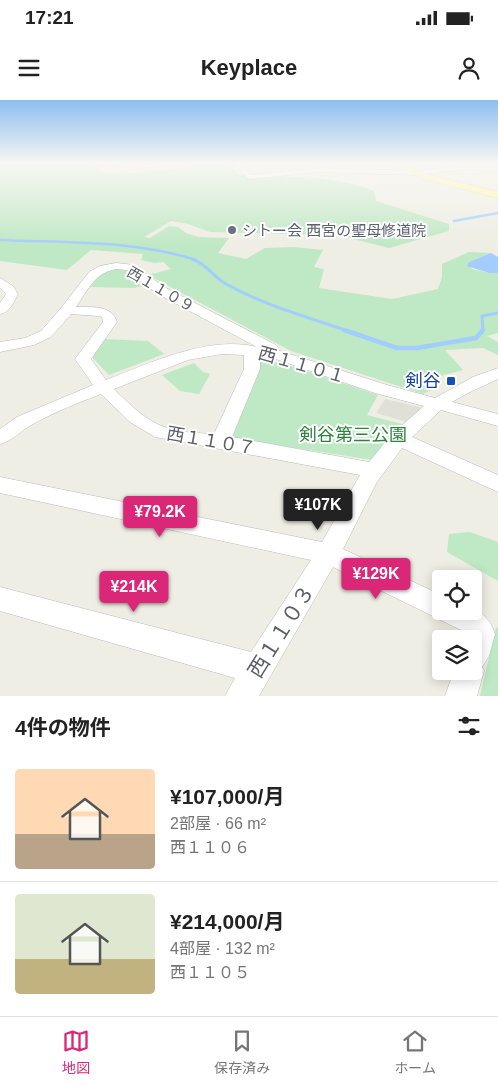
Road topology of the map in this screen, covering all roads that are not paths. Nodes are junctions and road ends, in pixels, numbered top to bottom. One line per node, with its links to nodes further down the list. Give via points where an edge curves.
1 (482, 191): 2 (main road)
2 (498, 195)
3 (0, 282): 4 (street, via 12,294)
4 (0, 310)
5 (67, 310): 6 (street, 西１１０９, via 46,334 29,342); 8 (street, 西１１０９, via 93,274 104,268 130,267 160,290); 10 (street, 西１１０７, via 108,315 110,322 82,359 86,368)
6 (0, 347)
7 (252, 350): 8 (street, 西１１０１); 10 (street, 西１１０１, via 222,349 192,354); 15 (street, via 252,369)
8 (294, 360): 11 (street, 西１１０１)
9 (498, 373): 11 (street, 西１１０３, via 474,382)
10 (104, 386): 13 (street, 西１１０１, via 24,421); 15 (street, 西１１０７, via 117,402 154,431)
11 (437, 404): 12 (street, 西１１０１); 14 (street, 西１１０３)
12 (498, 420)
13 (0, 438)
14 (399, 439): 16 (street, 西１１０３); 17 (street)
15 (220, 442): 16 (street, 西１１０７)
16 (374, 470): 19 (street, 西１１０３)
17 (498, 484)
18 (0, 485): 19 (street)
19 (328, 553): 21 (street); 24 (street, 西１１０３)
20 (0, 599): 24 (street)
21 (432, 604)
22 (469, 620): 23 (street)
23 (478, 630)
24 (257, 669): 26 (street, 西１１０３)
25 (466, 680): 27 (street)
26 (241, 696)
27 (461, 696)

